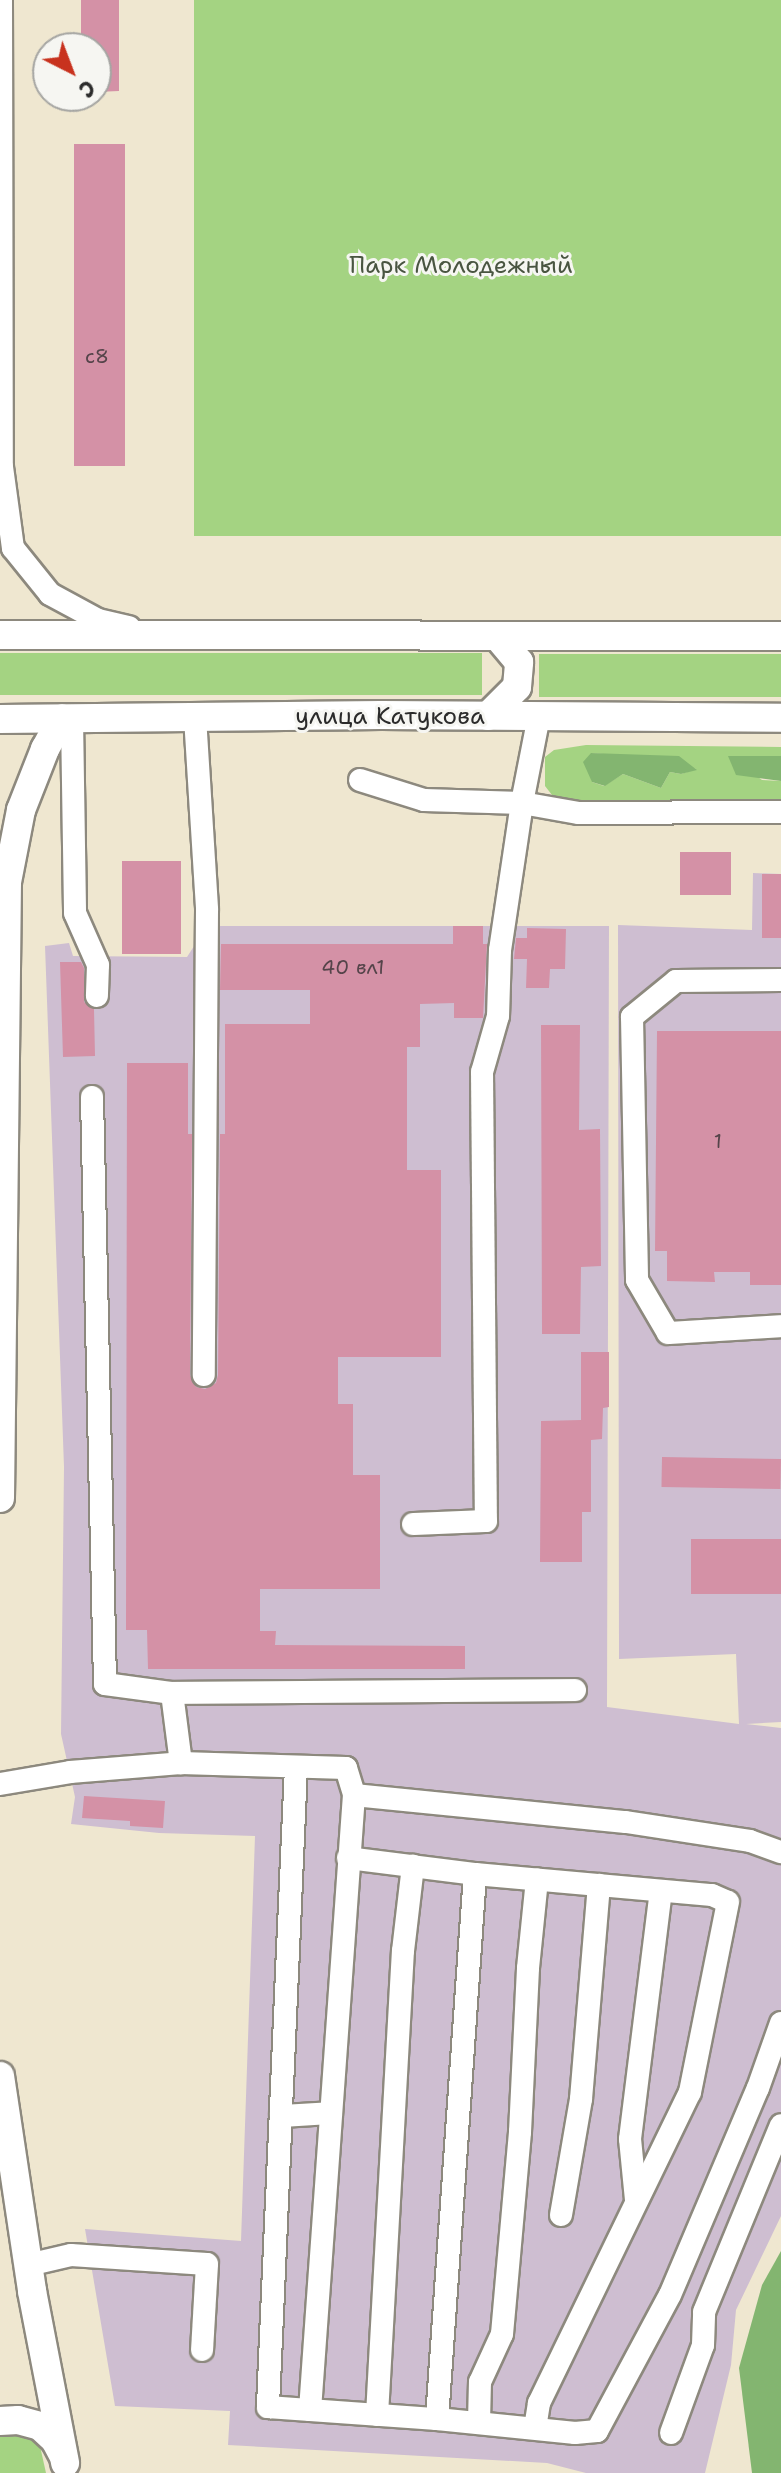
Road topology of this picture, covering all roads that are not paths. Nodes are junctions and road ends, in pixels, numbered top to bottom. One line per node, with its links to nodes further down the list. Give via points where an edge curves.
1 (1, 0): 2 (street)
2 (1, 473): 4 (street, via 13,548 50,594 98,620)
3 (0, 635): 4 (main road)
4 (165, 636): 6 (main road)
5 (781, 636): 6 (main road)
6 (498, 637): 7 (main road, via 519,662 517,687)
7 (488, 716): 8 (main road, улица Катукова); 9 (main road, улица Катукова)
8 (539, 716): 11 (main road, улица Катукова); 14 (street)
9 (195, 717): 10 (main road, улица Катукова); 23 (street, via 207,910)
10 (67, 718): 12 (main road, улица Катукова); 17 (main road, via 45,749 21,810); 19 (street, via 75,913 98,965)
11 (781, 718)
12 (0, 719)
13 (360, 780): 14 (street, via 424,800)
14 (522, 803): 15 (street, via 579,813); 25 (street, via 500,950 498,1016 482,1072 486,1521)
15 (781, 812)
16 (0, 849): 17 (main road)
17 (7, 882): 21 (main road)
18 (781, 980): 22 (street, via 676,981 632,1017 637,1280 668,1333)
19 (97, 996)
20 (92, 1097): 27 (street, via 105,1684)
21 (1, 1255): 24 (main road)
22 (781, 1326)
23 (204, 1375)
24 (0, 1498)
25 (413, 1524)
26 (575, 1690): 27 (street)
27 (172, 1693): 28 (street)
28 (181, 1763): 29 (street); 30 (street)
29 (296, 1767): 31 (street, via 346,1768); 42 (street)
30 (0, 1784)
31 (354, 1795): 32 (street, via 626,1822 750,1841); 33 (street)
32 (781, 1852)
33 (348, 1858): 34 (street); 41 (street)
34 (413, 1866): 35 (street); 49 (street, via 403,1951)
35 (475, 1874): 36 (street); 50 (street)
36 (537, 1879): 37 (street); 52 (street, via 502,2334 480,2382)
37 (599, 1885): 38 (street); 45 (street, via 581,2099)
38 (661, 1891): 44 (street, via 630,2139); 44 (street, via 712,1895 728,1902 690,2092)
39 (781, 2023): 53 (street, via 670,2295 597,2431)
40 (0, 2076): 46 (main road)
41 (331, 2113): 42 (street); 48 (street)
42 (281, 2116): 48 (street, via 268,2407)
43 (781, 2125): 54 (street, via 704,2312 703,2345)
44 (637, 2201): 53 (street, via 539,2403)
45 (561, 2215)
46 (28, 2265): 47 (street, via 71,2255 207,2264); 55 (main road)
47 (202, 2350)
48 (310, 2410): 49 (street)
49 (377, 2415): 50 (street)
50 (437, 2419): 52 (street)
51 (0, 2421): 55 (main road, via 40,2426 55,2440)
52 (479, 2422): 53 (street)
53 (535, 2427)
54 (671, 2433)
55 (66, 2468)

